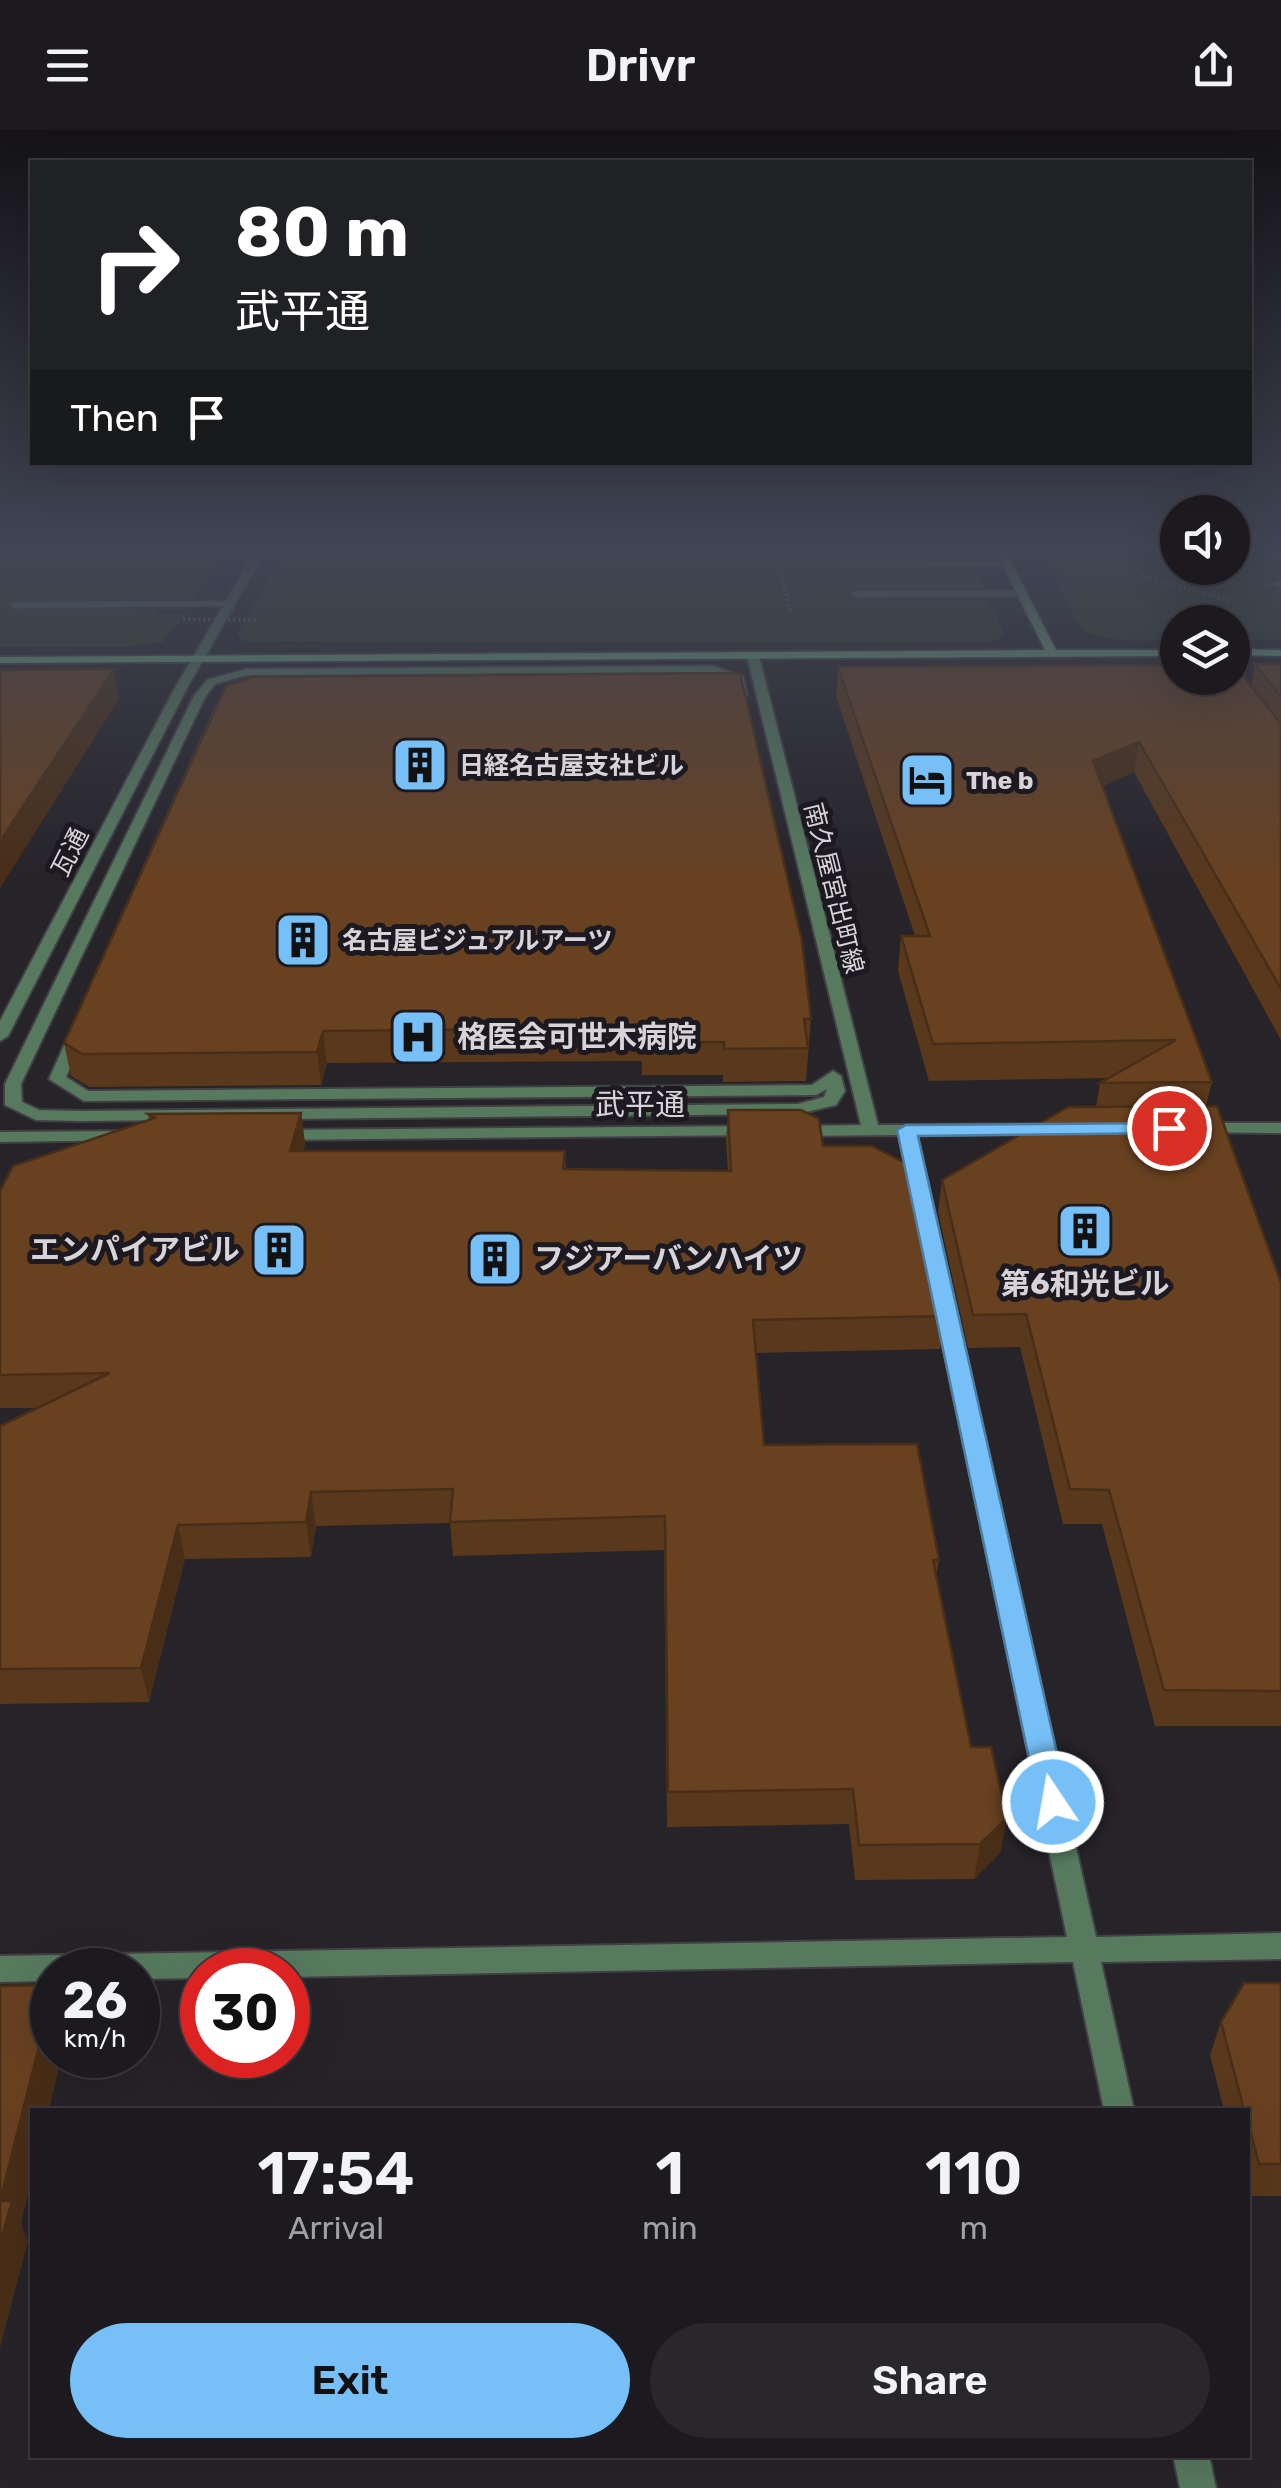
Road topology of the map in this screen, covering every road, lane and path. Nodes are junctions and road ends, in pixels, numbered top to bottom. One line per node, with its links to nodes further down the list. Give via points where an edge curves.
1 (196, 660): 4 (street, 瓦通)
2 (754, 660): 8 (street, 南久屋宮出町線)
3 (744, 693): 3 (street, via 739,679 712,669 246,672 211,682 13,1084 14,1105 36,1115 80,1116 798,1109 830,1101 833,1076 816,1090 234,1096 84,1096 57,1078 222,706 255,696)
4 (0, 1036)
5 (1182, 1128): 6 (street)
6 (1281, 1128)
7 (1064, 1129): 9 (street, 武平通)
8 (871, 1130): 9 (street, 武平通); 10 (street, 武平通)
9 (906, 1130): 14 (street)
10 (258, 1135)
11 (0, 1136): 12 (street)
12 (138, 1136)
13 (1281, 1946): 14 (street)
14 (1086, 1952): 15 (street); 16 (street)
15 (0, 1969)
16 (1120, 2108)
17 (1192, 2458): 18 (street)
18 (1198, 2488)

